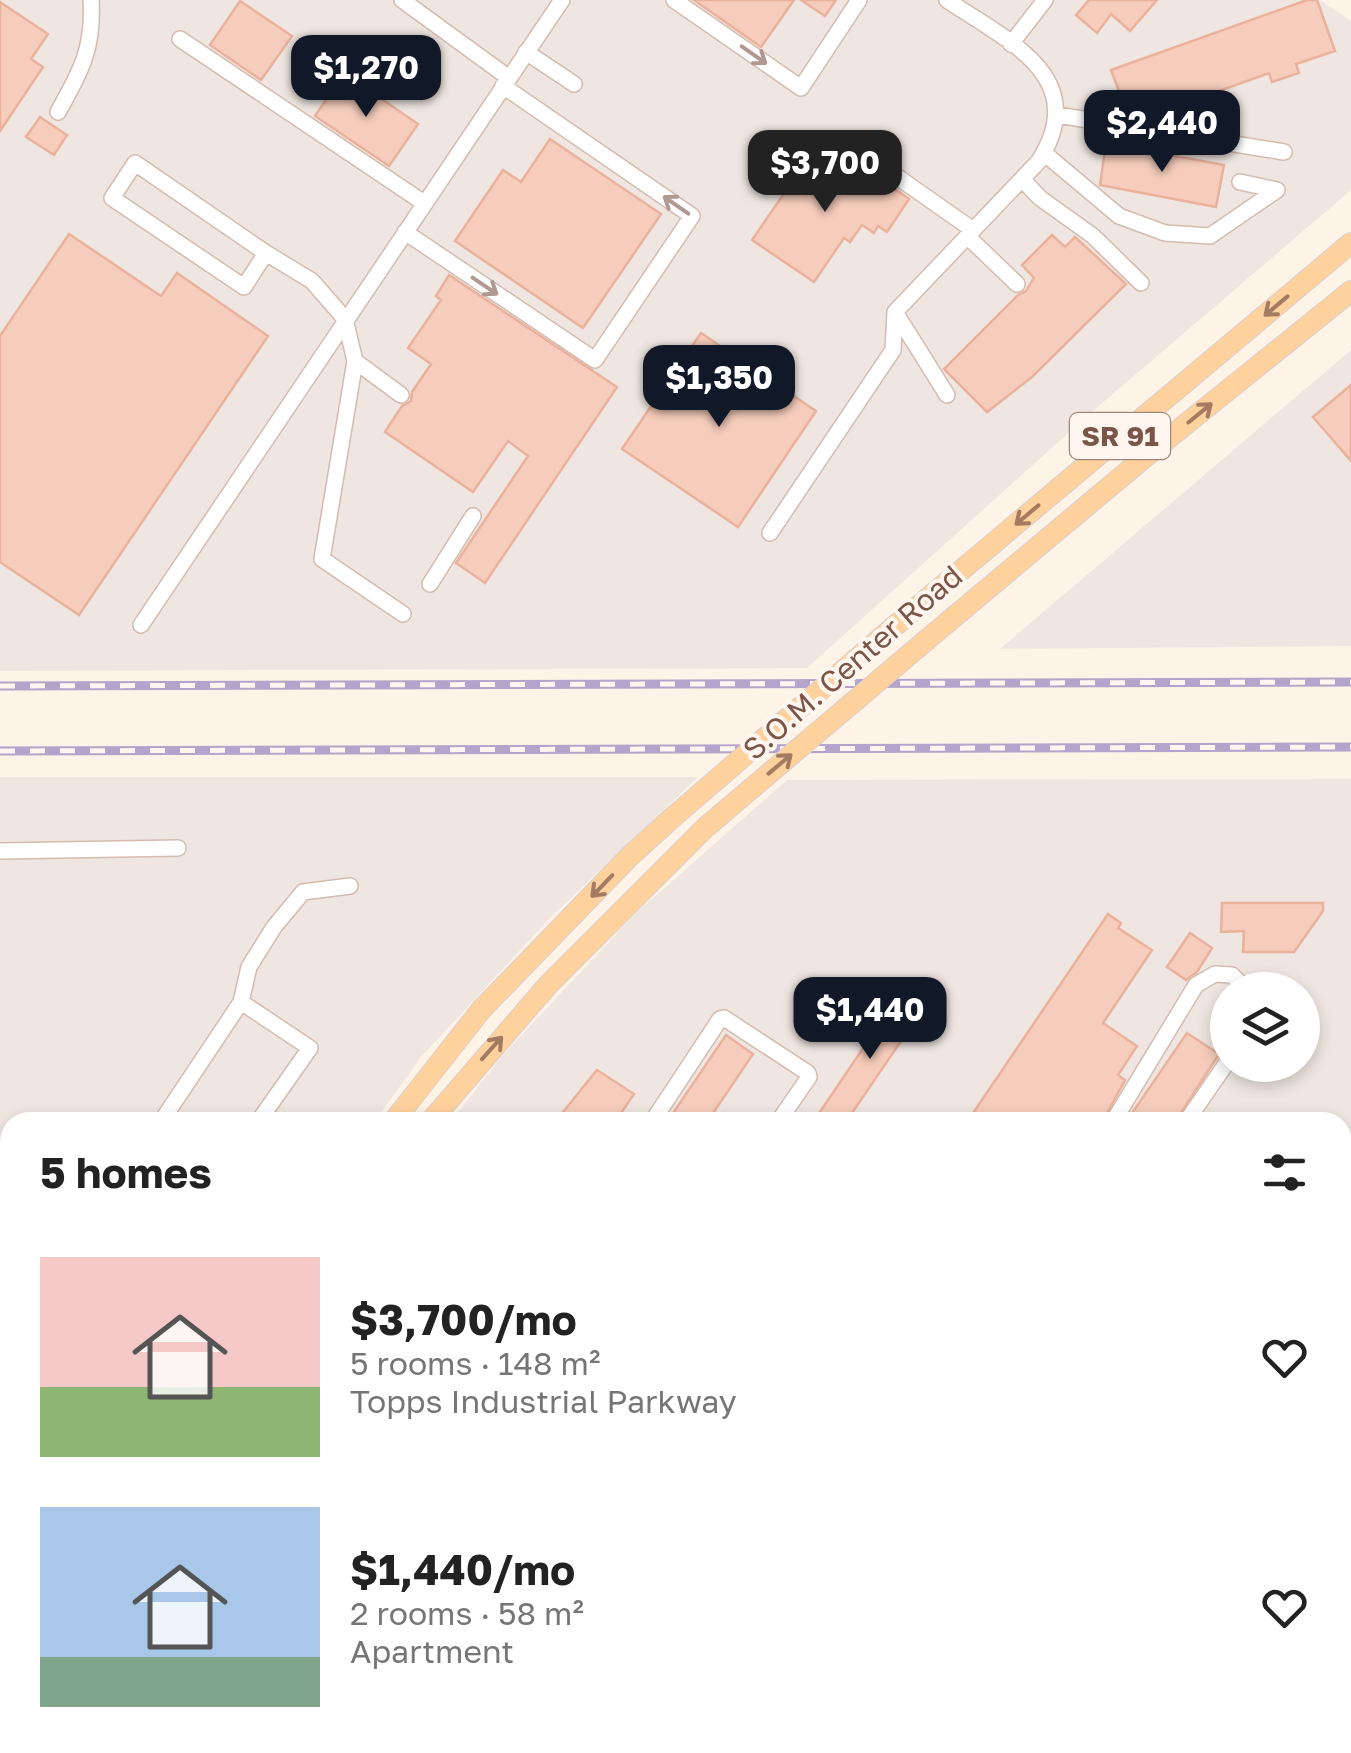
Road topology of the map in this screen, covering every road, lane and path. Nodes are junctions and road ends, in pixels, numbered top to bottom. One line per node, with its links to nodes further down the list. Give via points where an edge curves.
1 (92, 0): 13 (street, via 93,32 83,68)
2 (402, 0): 11 (street)
3 (562, 0): 10 (street)
4 (674, 0): 5 (street, one-way to 5, via 801,88)
5 (859, 0)
6 (947, 0): 9 (street)
7 (1045, 0): 9 (street)
8 (180, 38): 20 (street)
9 (1012, 44): 14 (street, via 1042,71)
10 (526, 52): 11 (street); 12 (street)
11 (506, 82): 20 (street); 21 (street, one-way to 11, via 595,360 692,216)
12 (574, 84)
13 (58, 112)
14 (1058, 115): 16 (street); 17 (street)
15 (845, 140): 22 (street)
16 (1284, 152)
17 (1044, 153): 18 (street); 19 (street, via 1119,216 1164,233 1210,236 1277,190)
18 (1022, 179): 22 (street); 26 (street)
19 (1240, 182)
20 (424, 203): 21 (street)
21 (405, 232): 29 (street)
22 (970, 233): 25 (street); 28 (street)
23 (1351, 243): 46 (main road, S.O.M. Center Road / SR 91, one-way to 46, bridge, via 630,856 482,1010)
24 (266, 253): 24 (street, via 244,287 112,198 135,162); 29 (street, via 312,281)
25 (1018, 284)
26 (1141, 284)
27 (1351, 291): 47 (main road, S.O.M. Center Road / SR 91, one-way to 27, bridge, via 548,985 706,827)
28 (895, 312): 32 (street); 34 (street, via 893,350)
29 (345, 319): 30 (street); 37 (street)
30 (355, 361): 31 (street); 36 (street, via 322,559)
31 (401, 394)
32 (948, 395)
33 (473, 516): 35 (street)
34 (770, 532)
35 (430, 584)
36 (403, 614)
37 (141, 625)
38 (178, 848): 39 (street)
39 (0, 850)
40 (350, 886): 42 (street, via 303,892 249,967)
41 (1210, 977): 50 (street, via 1196,986)
42 (241, 1002): 44 (street); 45 (street, via 310,1048)
43 (1214, 1082): 51 (street)
44 (168, 1112)
45 (265, 1112)
46 (402, 1112)
47 (439, 1112)
48 (659, 1112): 49 (street, via 724,1018 808,1073)
49 (785, 1112)
50 (1119, 1112)
51 (1193, 1112)

